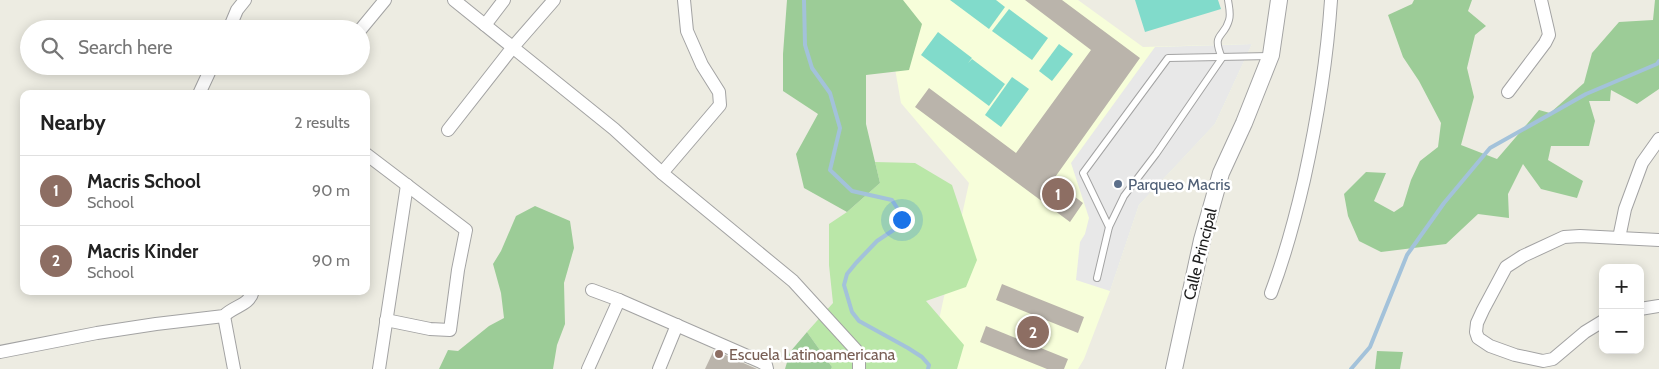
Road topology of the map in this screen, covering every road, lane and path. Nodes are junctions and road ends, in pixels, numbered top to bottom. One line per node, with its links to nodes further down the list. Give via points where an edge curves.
1 (245, 0): 11 (street)
2 (385, 0): 12 (street)
3 (454, 0): 13 (street)
4 (504, 0): 13 (street)
5 (554, 0): 14 (street)
6 (684, 0): 23 (street, via 687,31 719,92 720,105)
7 (1228, 0): 16 (lane, via 1229,21 1217,42)
8 (1279, 0): 15 (street, Calle Principal)
9 (1331, 0): 30 (street, via 1314,136 1283,262)
10 (1541, 0): 19 (street, via 1549,35)
11 (233, 20)
12 (369, 20)
13 (485, 25): 14 (street)
14 (512, 47): 20 (street); 23 (street, via 614,129)
15 (1271, 56): 16 (lane); 46 (street, Calle Principal, via 1221,173 1202,240)
16 (1222, 58): 25 (lane, via 1124,196); 25 (lane, via 1168,58 1083,173)
17 (208, 75): 18 (street)
18 (201, 90)
19 (1508, 92)
20 (448, 130)
21 (1659, 139): 26 (street, via 1642,163 1625,209)
22 (370, 157): 24 (street)
23 (662, 173): 45 (street, via 792,281 856,350)
24 (407, 185): 36 (street); 36 (street, via 466,230 450,330)
25 (1108, 227): 28 (lane)
26 (1619, 238): 27 (street); 37 (street, via 1564,237 1506,267 1483,310 1476,332 1478,338 1490,346 1543,361 1553,359)
27 (1659, 240)
28 (1097, 278)
29 (592, 290): 32 (street)
30 (1270, 293)
31 (252, 295): 35 (street)
32 (619, 300): 38 (street); 42 (street)
33 (1659, 306): 34 (street)
34 (1644, 308)
35 (224, 316): 39 (street, via 97,333); 40 (street)
36 (386, 320): 41 (street)
37 (1599, 323)
38 (677, 325): 43 (street); 44 (street, via 761,362)
39 (0, 352)
40 (234, 369)
41 (378, 369)
42 (588, 369)
43 (659, 369)
44 (767, 369)
45 (859, 369)
46 (1174, 369)

